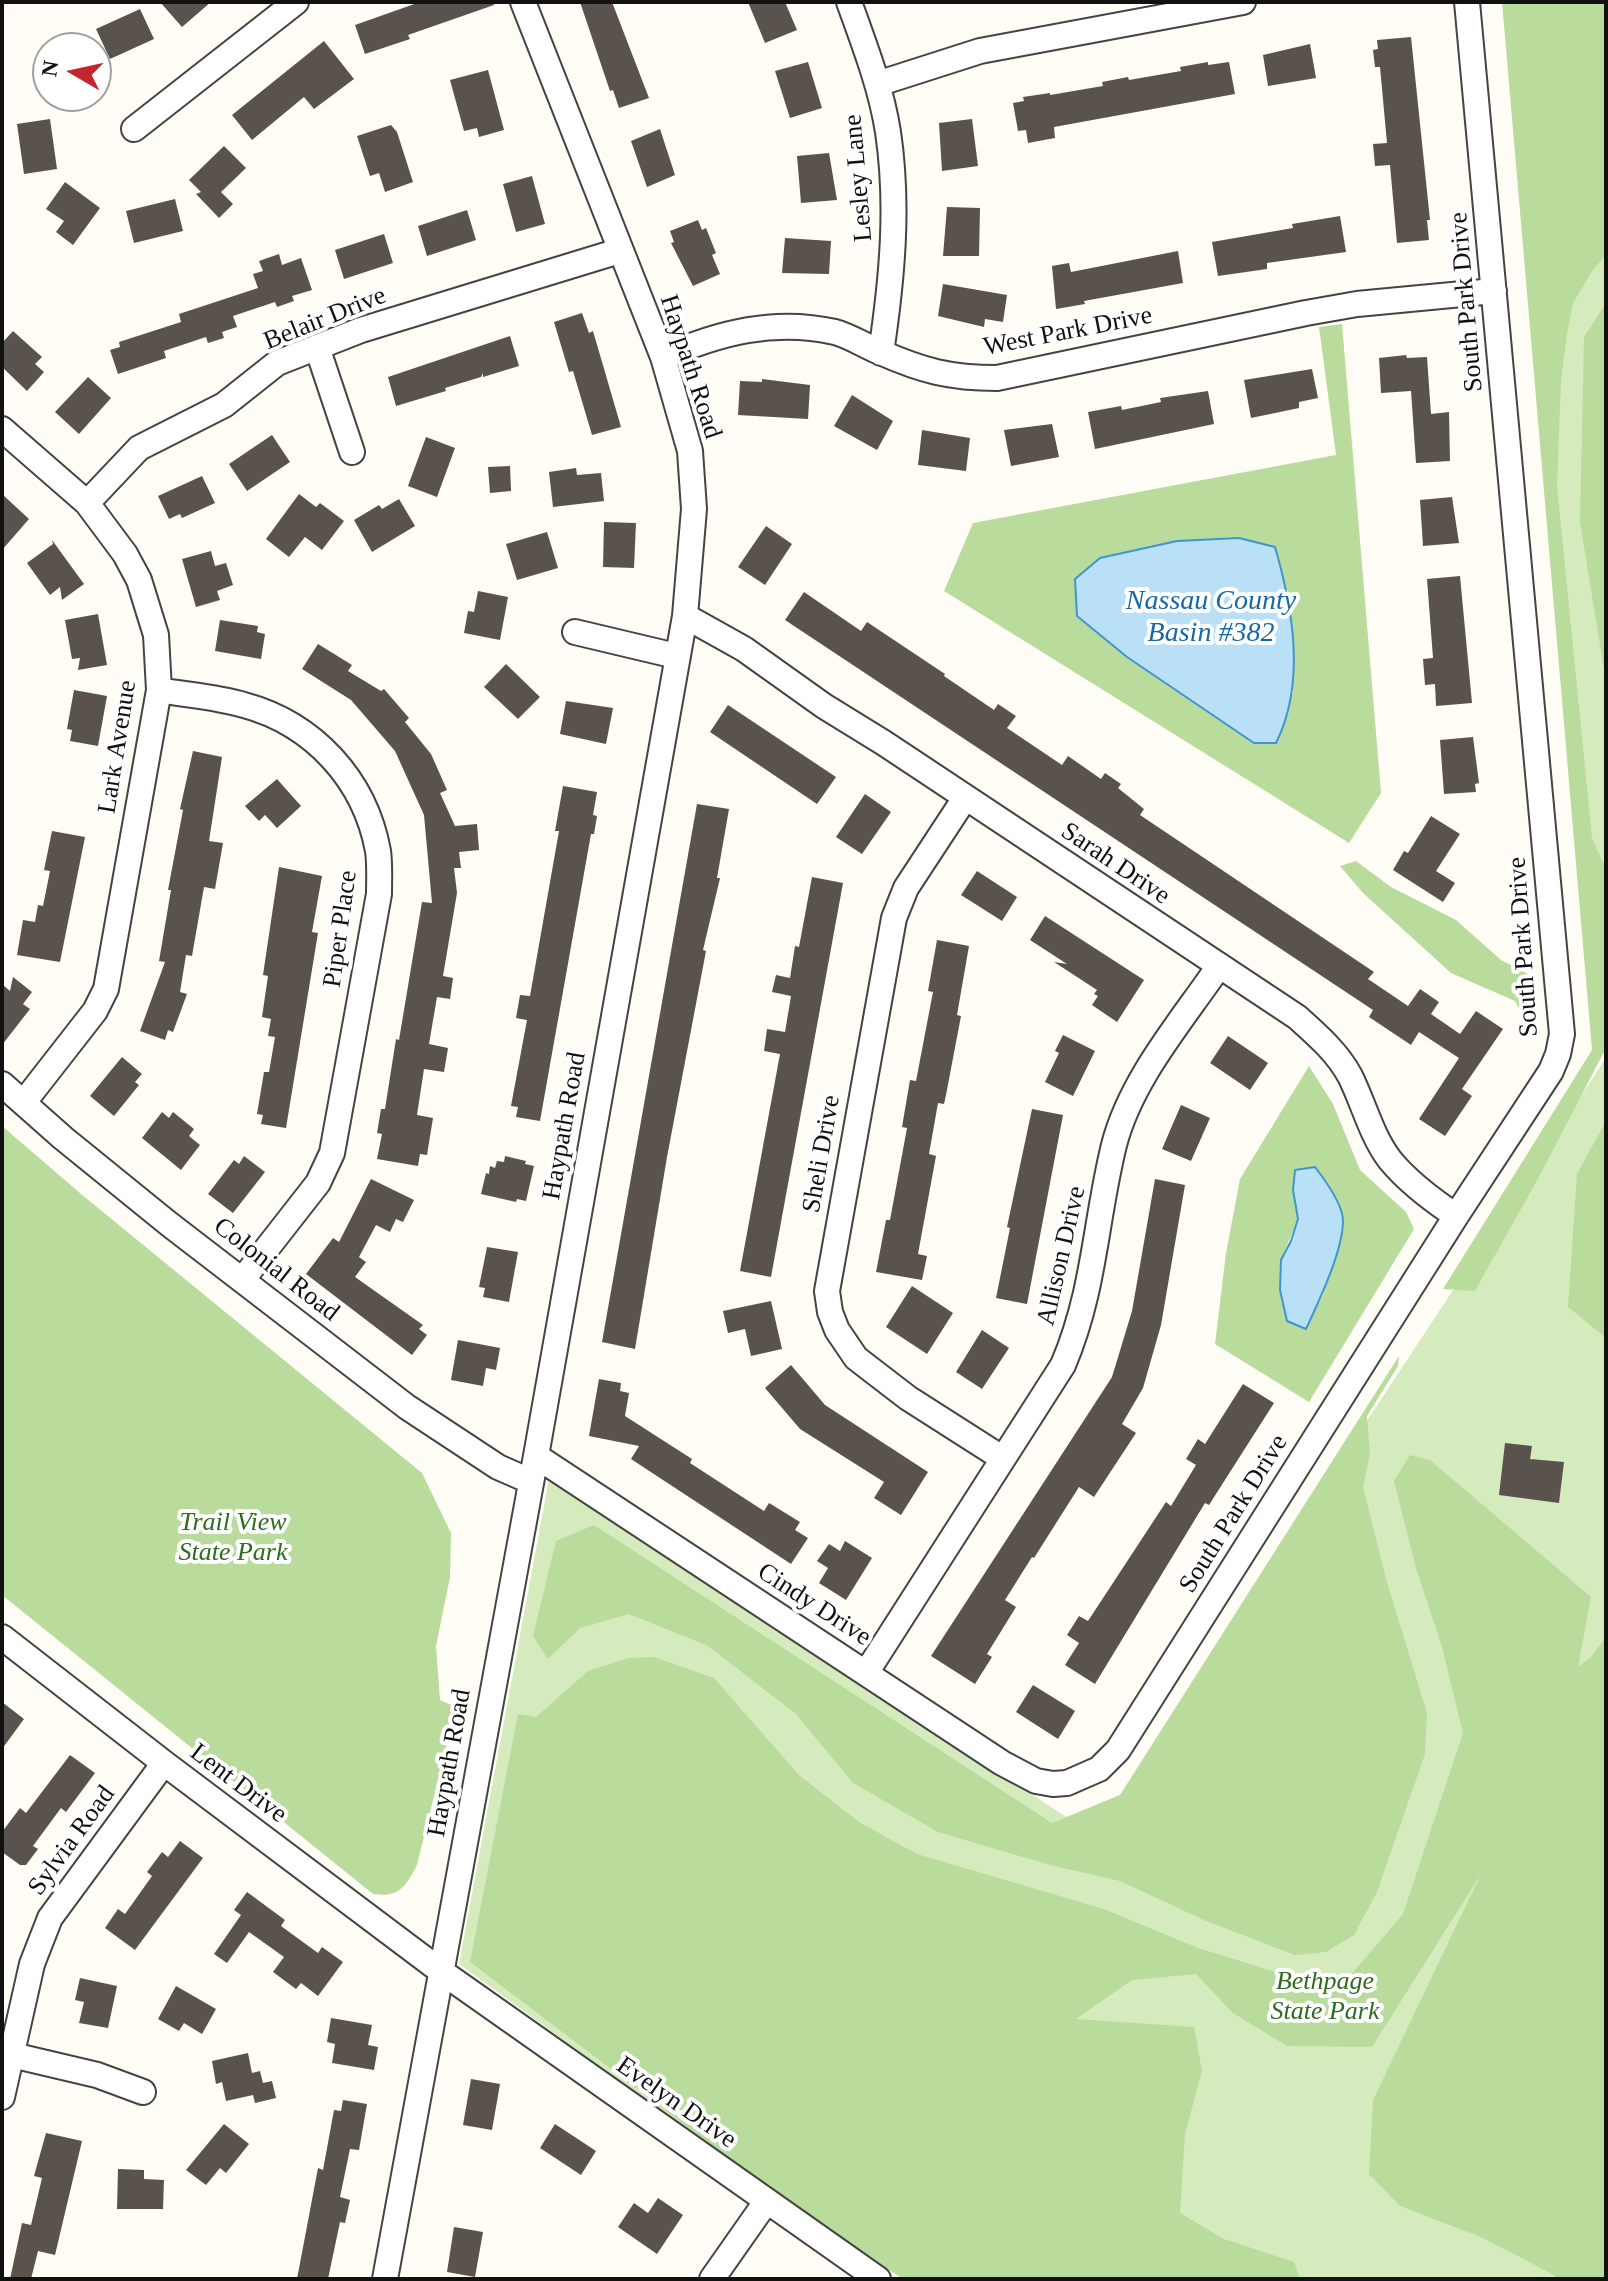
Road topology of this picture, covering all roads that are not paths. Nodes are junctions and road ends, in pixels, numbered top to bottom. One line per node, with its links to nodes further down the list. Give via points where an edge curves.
1 (296, 2): 7 (street)
2 (523, 2): 8 (street, Haypath Road)
3 (849, 2): 6 (street, Lesley Lane)
4 (1243, 2): 6 (street, via 980,51)
5 (1467, 2): 9 (street, South Park Drive)
6 (877, 84): 11 (street, Lesley Lane, via 888,130 895,205)
7 (134, 129)
8 (619, 251): 10 (street, Belair Drive); 12 (street, Haypath Road)
9 (1494, 291): 11 (street, West Park Drive, via 1357,304 997,378 929,372); 24 (street, South Park Drive, via 1562,1034 1551,1071)
10 (317, 347): 14 (street); 15 (street, Belair Drive, via 277,363 224,405 139,448)
11 (881, 353): 12 (street, West Park Drive, via 837,332 789,326 716,336)
12 (663, 357): 16 (street, Haypath Road, via 690,451 694,509)
13 (2, 429): 15 (street, Lark Avenue)
14 (352, 452)
15 (87, 503): 19 (street, Lark Avenue, via 139,580 156,635)
16 (685, 616): 18 (street, Haypath Road); 20 (street, Sarah Drive, via 744,649)
17 (575, 632): 18 (street)
18 (676, 656): 26 (street, Haypath Road)
19 (159, 690): 23 (street, Lark Avenue, via 106,989 95,1011); 25 (street, Piper Place, via 244,705 307,734 327,750 356,790 378,854 379,894 332,1153 318,1183)
20 (965, 798): 21 (street, Sarah Drive); 27 (street, Sheli Drive, via 906,888 894,918 827,1291 837,1330 856,1358)
21 (1219, 966): 24 (street, Sarah Drive, via 1297,1017 1330,1046 1390,1159); 27 (street, Allison Drive, via 1128,1106 1114,1144 1077,1330 1063,1365)
22 (2, 1084): 23 (street, Colonial Road)
23 (24, 1102): 25 (street, Colonial Road)
24 (1456, 1216): 32 (street, South Park Drive, via 1118,1750 1099,1769)
25 (243, 1279): 28 (street, Colonial Road, via 407,1407 498,1467)
26 (536, 1456): 28 (street, Haypath Road); 30 (street, Cindy Drive)
27 (1002, 1458): 30 (street, Allison Drive)
28 (530, 1481): 33 (street, Haypath Road)
29 (2, 1637): 31 (street, Lent Drive)
30 (866, 1673): 32 (street, Cindy Drive, via 1002,1763 1036,1781)
31 (164, 1763): 33 (street, Lent Drive); 34 (street, Sylvia Road, via 50,1918 32,1964)
32 (1067, 1783)
33 (442, 1972): 37 (street, Evelyn Drive); 38 (street, Haypath Road)
34 (12, 2055): 35 (street); 36 (street, Sylvia Road)
35 (143, 2092)
36 (2, 2097)
37 (766, 2202): 39 (street); 40 (street, Evelyn Drive)
38 (385, 2279)
39 (712, 2279)
40 (878, 2279)

